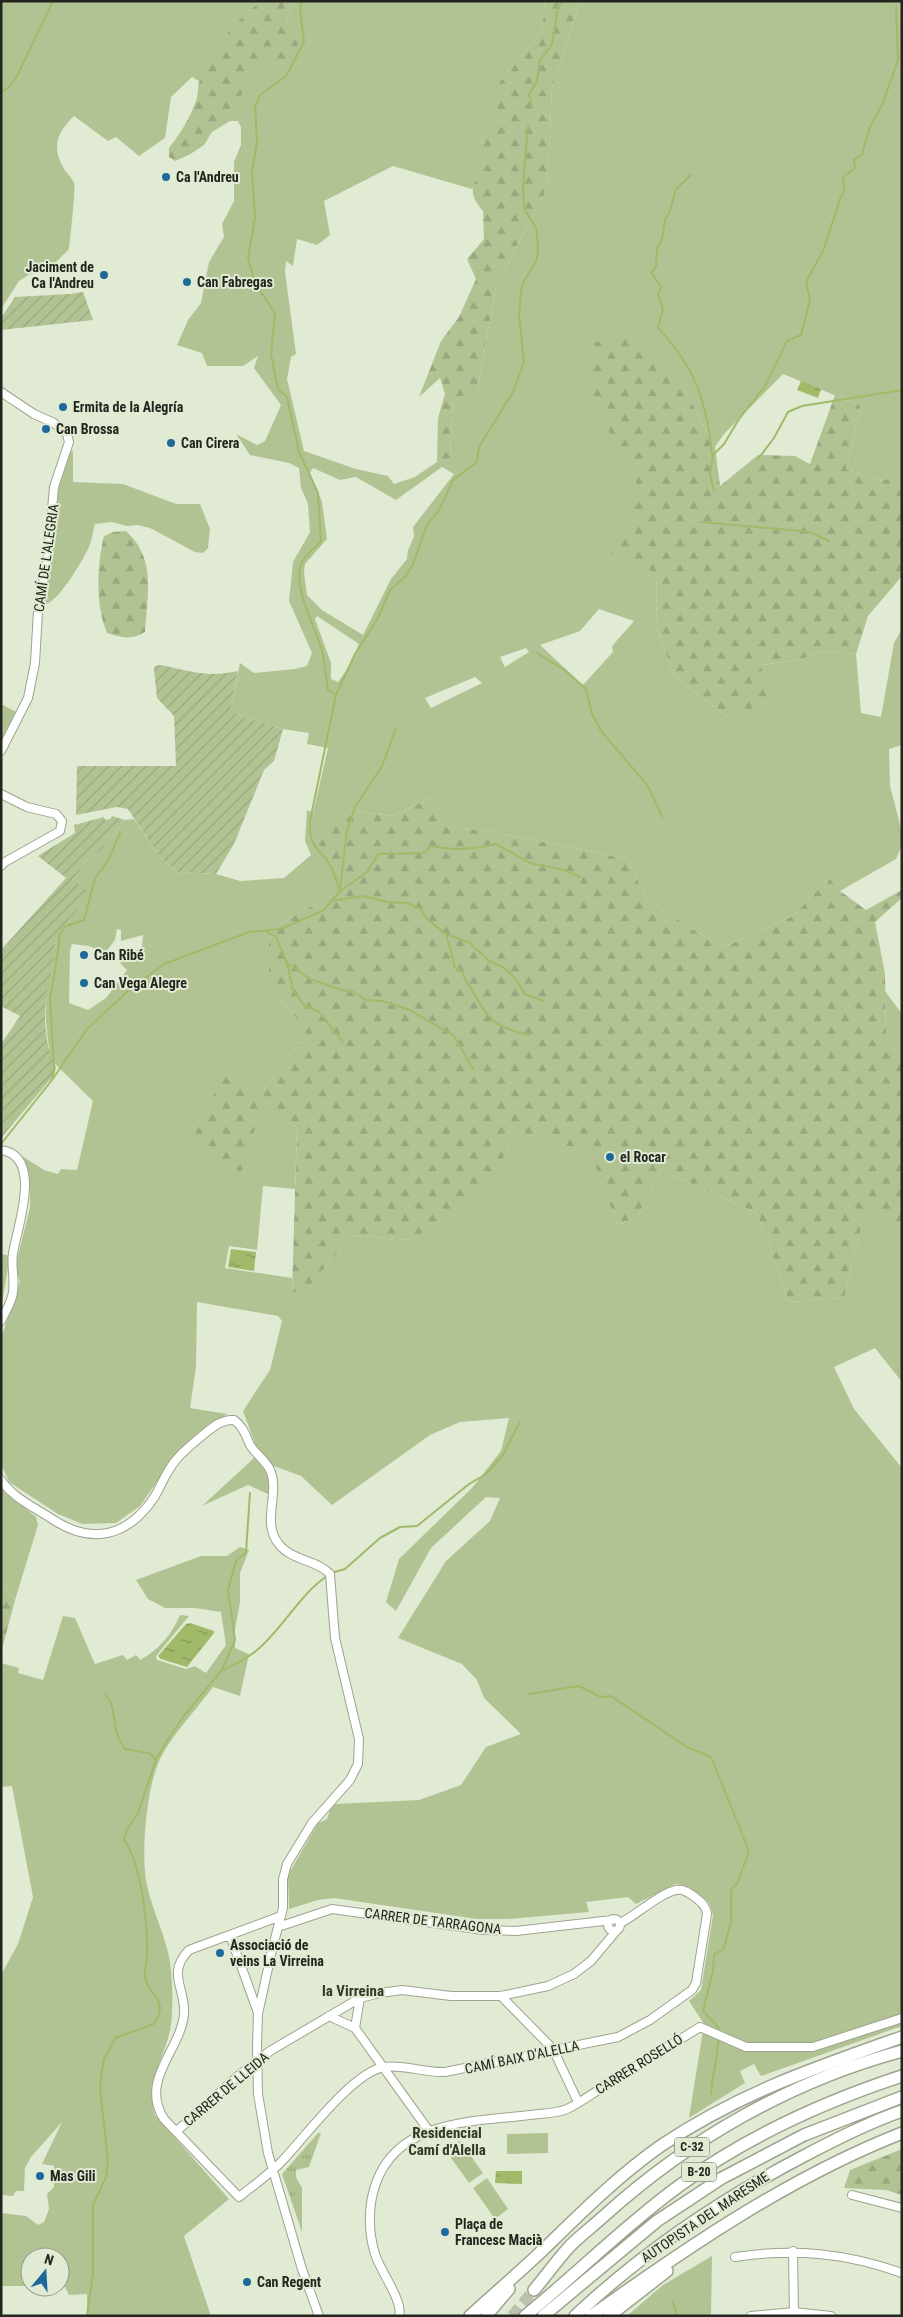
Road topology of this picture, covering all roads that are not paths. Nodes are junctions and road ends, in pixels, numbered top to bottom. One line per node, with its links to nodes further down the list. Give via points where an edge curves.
1 (3, 393): 2 (street, CAMÍ DE L'ALEGRIA, via 54,423 67,434 69,442 54,487 48,555 38,611 35,664 28,698)
2 (1, 751)
3 (1, 794): 4 (street, via 27,807 56,814 62,821 60,830)
4 (1, 866)
5 (1, 1150): 6 (street, via 9,1151 18,1159 23,1172 25,1201 13,1255 13,1292)
6 (1, 1321)
7 (1, 1480): 9 (street, via 14,1494 70,1530 112,1533 125,1528 140,1514 176,1459 212,1427 234,1420 267,1464 273,1482 270,1520 278,1543 291,1554 330,1574 337,1647 359,1739 356,1770 305,1835 287,1864)
8 (650, 1904): 10 (street, CARRER DE LLEIDA); 20 (street, CAMÍ BAIX D'ALELLA, via 679,1890 694,1896 704,1905 707,1914 694,1987 673,2005 618,2037)
9 (281, 1916): 11 (street); 12 (street)
10 (614, 1926): 11 (street, CARRER DE TARRAGONA, via 590,1922 516,1931 484,1930 332,1909); 13 (street, CARRER DE LLEIDA, via 605,1945 574,1974 548,1986)
11 (278, 1928): 15 (street)
12 (230, 1934): 15 (street); 31 (street, via 189,1950 178,1966 184,2017 160,2074 156,2100 159,2112)
13 (500, 1996): 14 (street, CARRER DE LLEIDA, via 451,1996 402,1990); 20 (street)
14 (360, 1998): 16 (street, CARRER DE LLEIDA); 18 (street)
15 (258, 2014): 23 (street)
16 (329, 2016): 18 (street); 23 (street, CARRER DE LLEIDA)
17 (902, 2018): 28 (street, CARRER ROSELLÓ, via 813,2046 746,2047 700,2027)
18 (355, 2028): 24 (street)
19 (902, 2037): 25 (highway)
20 (553, 2049): 24 (street, CAMÍ BAIX D'ALELLA, via 445,2072); 28 (street)
21 (902, 2051): 22 (highway, C-32)
22 (885, 2056): 25 (highway); 41 (highway, C-32, via 814,2081 703,2138 634,2189 570,2246)
23 (256, 2061): 31 (street, CARRER DE LLEIDA); 33 (street, via 263,2131)
24 (382, 2067): 30 (street); 33 (street, via 347,2089)
25 (808, 2070): 37 (highway, via 733,2102 661,2146 610,2186)
26 (902, 2076): 47 (highway, B-20, via 821,2105 714,2162 642,2215)
27 (902, 2097): 48 (highway, B-20, via 804,2135 722,2178 657,2220)
28 (578, 2102): 30 (street, CARRER ROSELLÓ, via 556,2111 451,2125)
29 (902, 2111): 49 (highway, AUTOPISTA DEL MARESME, via 828,2143 726,2200 630,2268)
30 (429, 2131): 44 (street, CARRER ROSELLÓ, via 409,2140 389,2159 376,2183 371,2204 373,2247 382,2273 399,2303)
31 (177, 2132): 33 (street, via 239,2197)
32 (902, 2133): 36 (highway, via 865,2147)
33 (273, 2170): 43 (street)
34 (852, 2195): 35 (street)
35 (902, 2208)
36 (748, 2211): 50 (highway); 51 (highway)
37 (545, 2248): 45 (highway); 46 (highway)
38 (793, 2251): 39 (street); 40 (street, via 852,2258); 42 (street)
39 (735, 2257)
40 (902, 2273)
41 (534, 2290)
42 (794, 2314): 52 (street); 53 (street)
43 (319, 2316)
44 (399, 2316)
45 (470, 2316)
46 (486, 2316)
47 (525, 2316)
48 (543, 2316)
49 (575, 2316)
50 (591, 2316)
51 (609, 2316)
52 (750, 2316)
53 (830, 2316)

